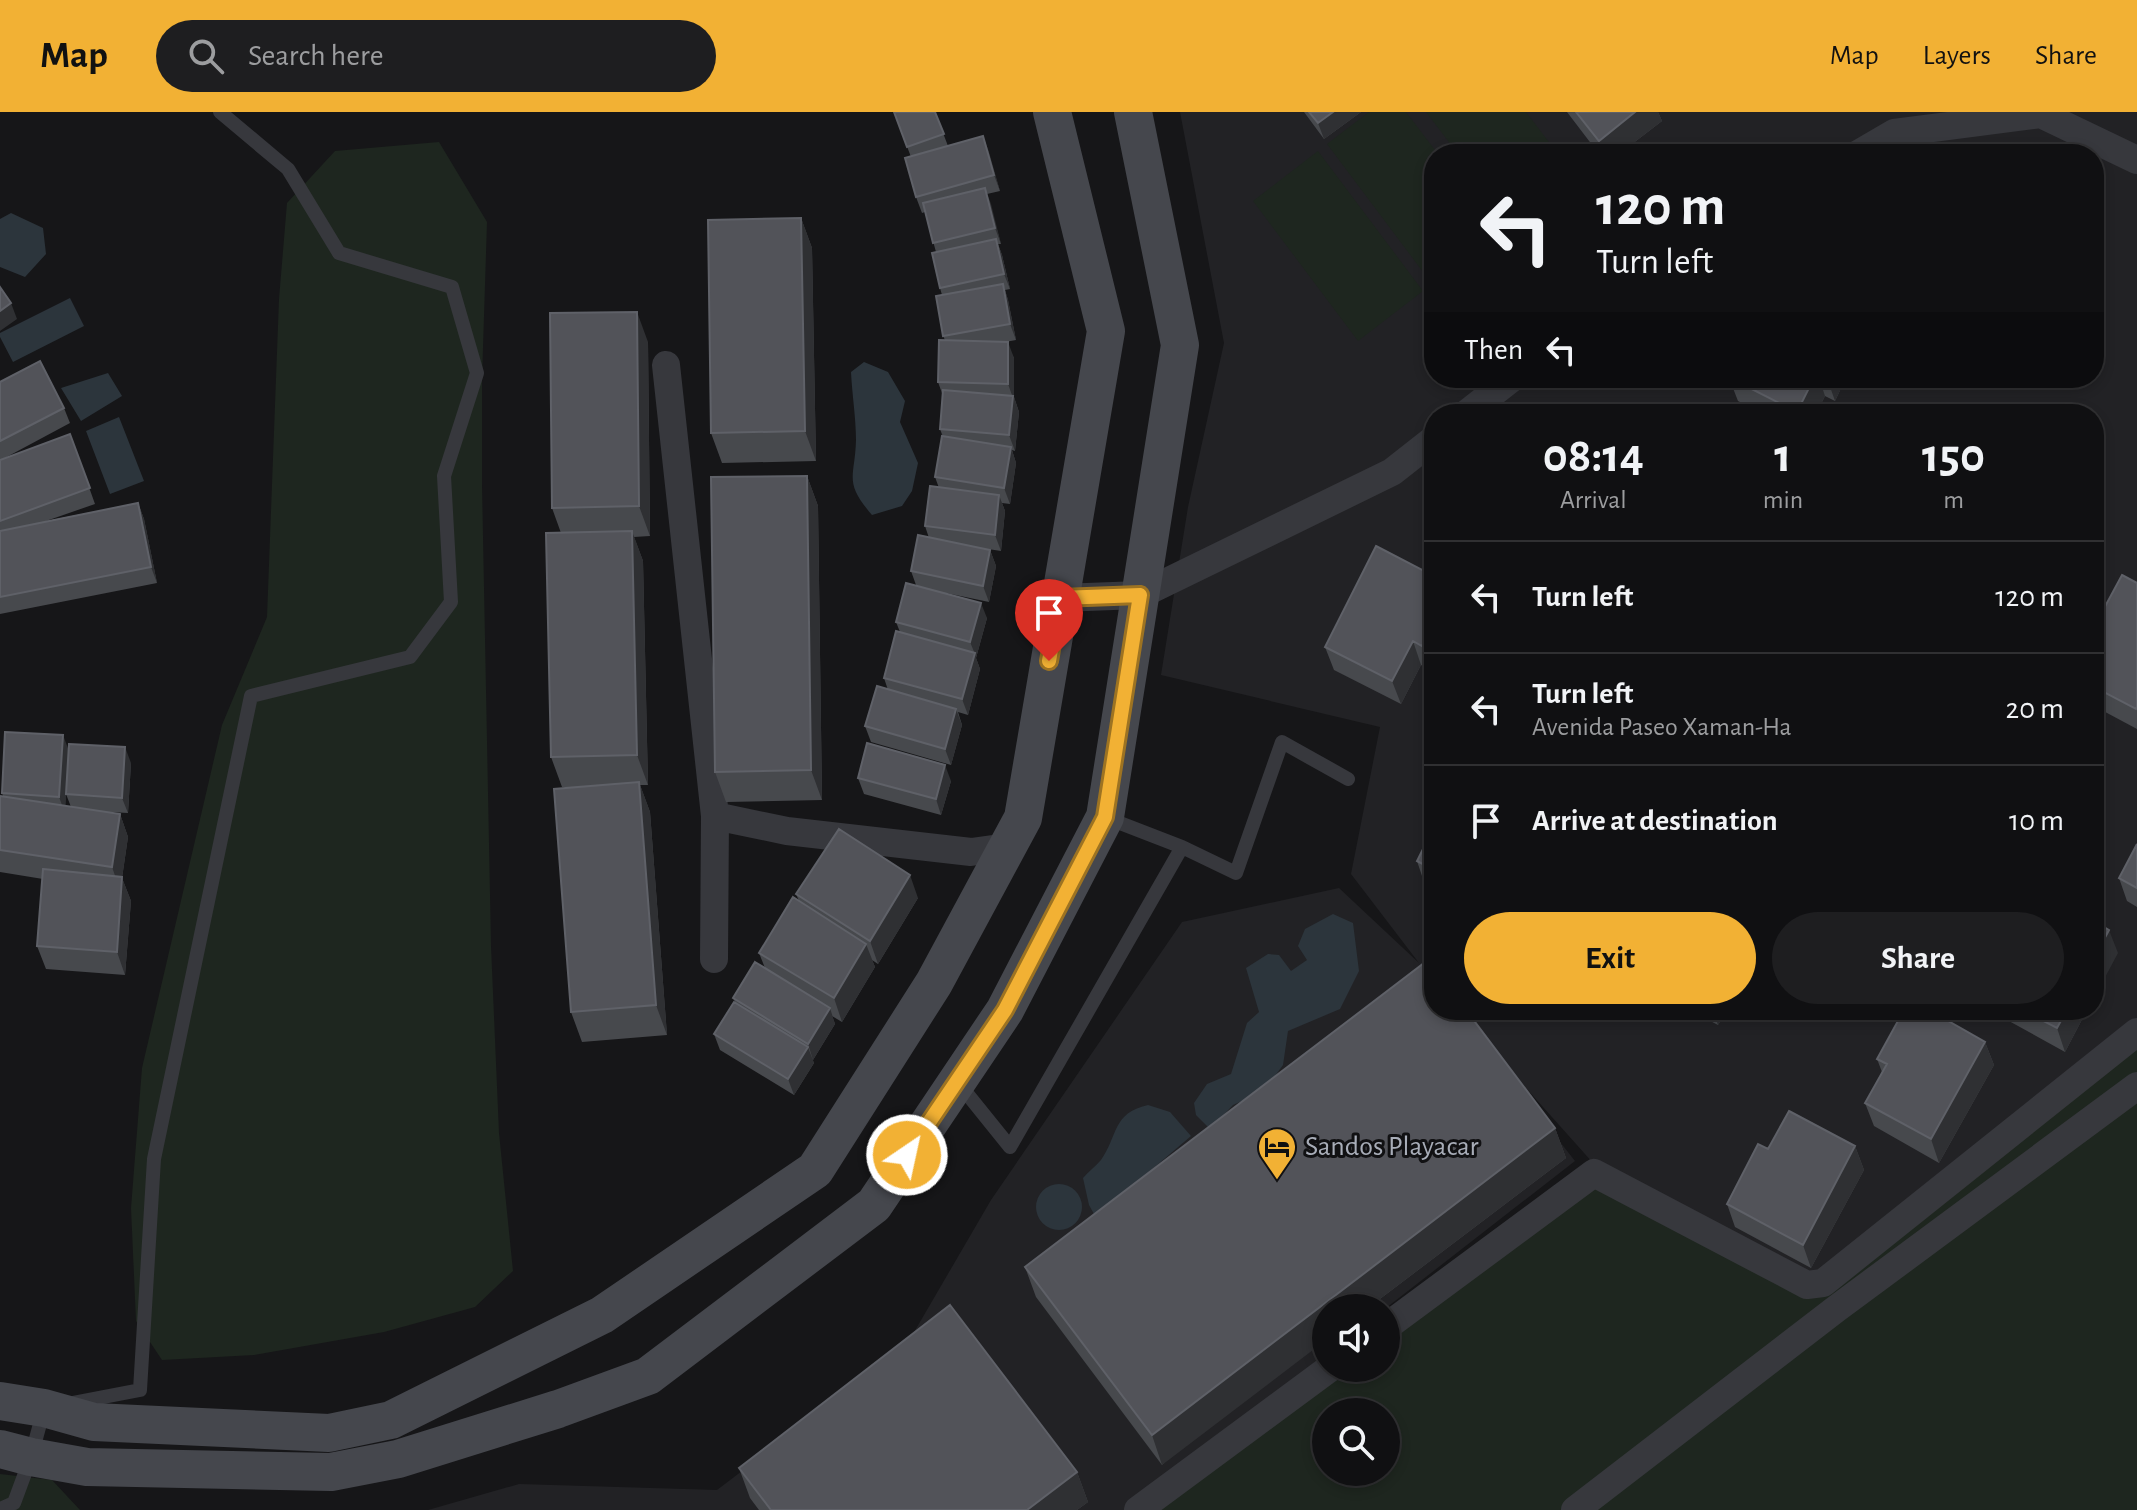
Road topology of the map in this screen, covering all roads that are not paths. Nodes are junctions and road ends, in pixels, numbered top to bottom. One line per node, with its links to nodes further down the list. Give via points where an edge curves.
1 (220, 112): 26 (lane, via 288,169 339,253 452,287 477,373 444,476 451,602 410,657 251,696 154,1159 140,1390)
2 (1052, 112): 13 (main road, via 1106,331)
3 (1133, 112): 12 (main road, via 1180,345)
4 (1875, 144): 5 (street, via 1894,133 2041,114)
5 (2104, 144)
6 (2104, 144): 7 (street)
7 (2137, 160)
8 (666, 365): 15 (street)
9 (1499, 388): 10 (street)
10 (1479, 404)
11 (1424, 447): 12 (street, via 1392,472)
12 (1140, 595): 13 (street); 16 (main road)
13 (1060, 598): 17 (main road, via 1023,818)
14 (1348, 779): 18 (lane, via 1282,742 1236,873)
15 (715, 816): 17 (street, via 787,831 971,852); 19 (street)
16 (1105, 817): 18 (lane); 21 (main road, via 1005,1010)
17 (1007, 847): 26 (main road, via 934,983 815,1170 602,1315 391,1420 329,1433 94,1422)
18 (1182, 847): 21 (lane, via 1010,1147)
19 (714, 959)
20 (2137, 1032): 23 (street, via 1823,1283 1807,1285 1594,1173)
21 (957, 1081): 27 (main road, via 874,1205 648,1376 398,1459 331,1472 87,1467)
22 (2137, 1086): 30 (street)
23 (1400, 1317)
24 (1312, 1381): 29 (street)
25 (0, 1401): 26 (main road)
26 (44, 1408): 27 (lane)
27 (15, 1453): 28 (lane, via 14,1503)
28 (0, 1509)
29 (1138, 1510)
30 (1575, 1510)

